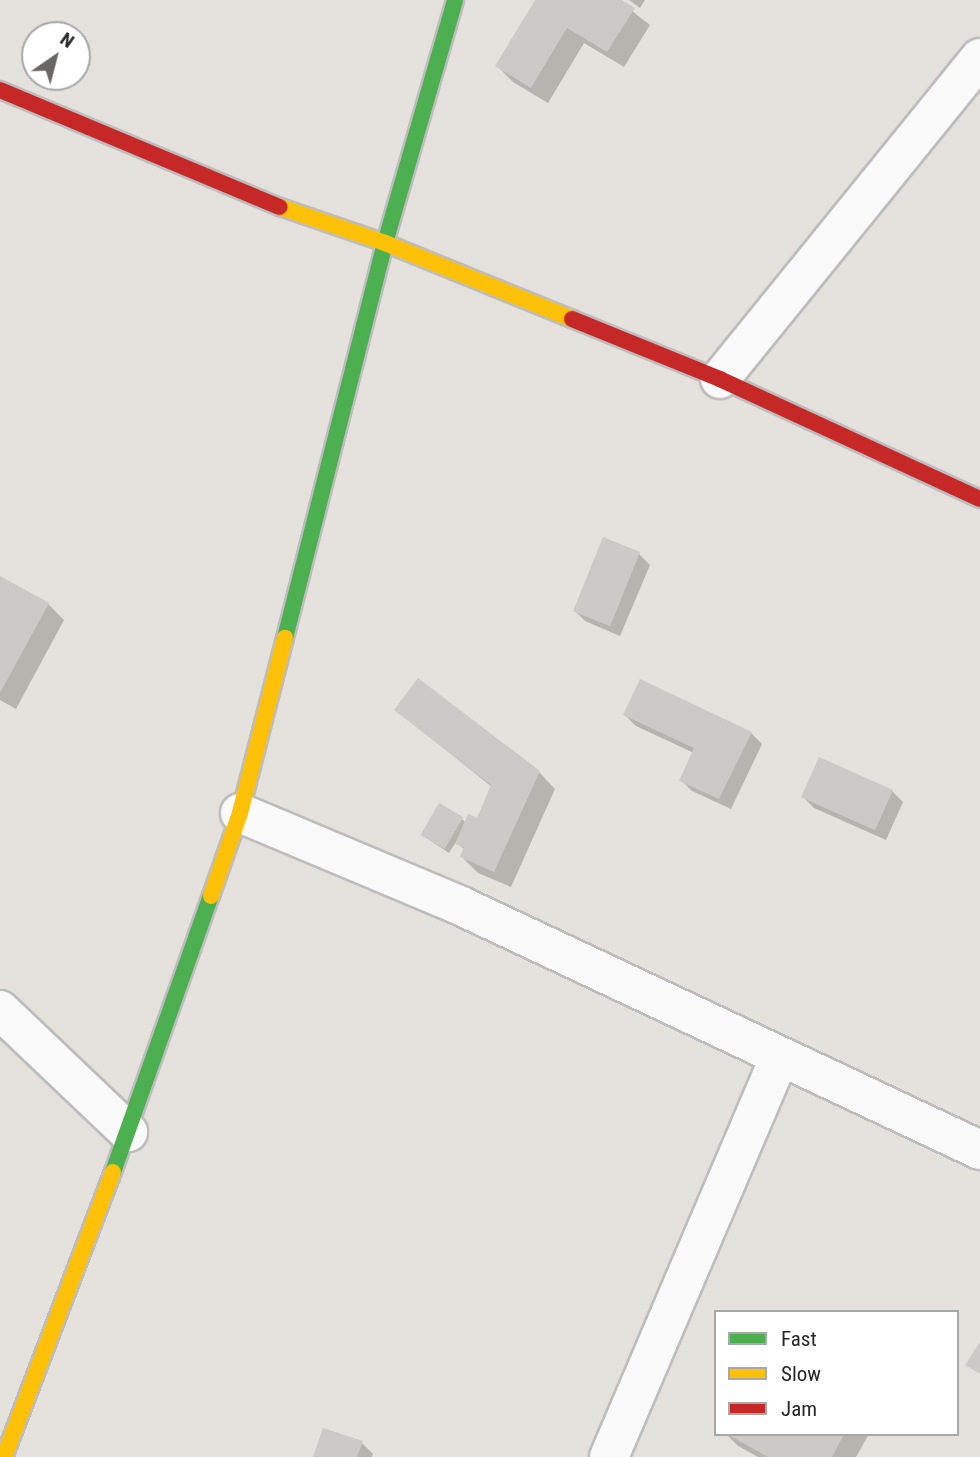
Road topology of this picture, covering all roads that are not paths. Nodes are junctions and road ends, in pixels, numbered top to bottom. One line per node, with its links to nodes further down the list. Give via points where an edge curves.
1 (455, 0): 4 (street)
2 (980, 58): 5 (street)
3 (0, 90): 4 (street, via 259,200)
4 (385, 243): 5 (street); 7 (street)
5 (720, 379): 6 (street)
6 (980, 499)
7 (240, 813): 9 (street, via 459,905); 10 (street)
8 (0, 1010): 10 (street)
9 (780, 1057): 11 (street); 13 (street)
10 (128, 1132): 12 (street)
11 (980, 1150)
12 (4, 1457)
13 (609, 1457)

